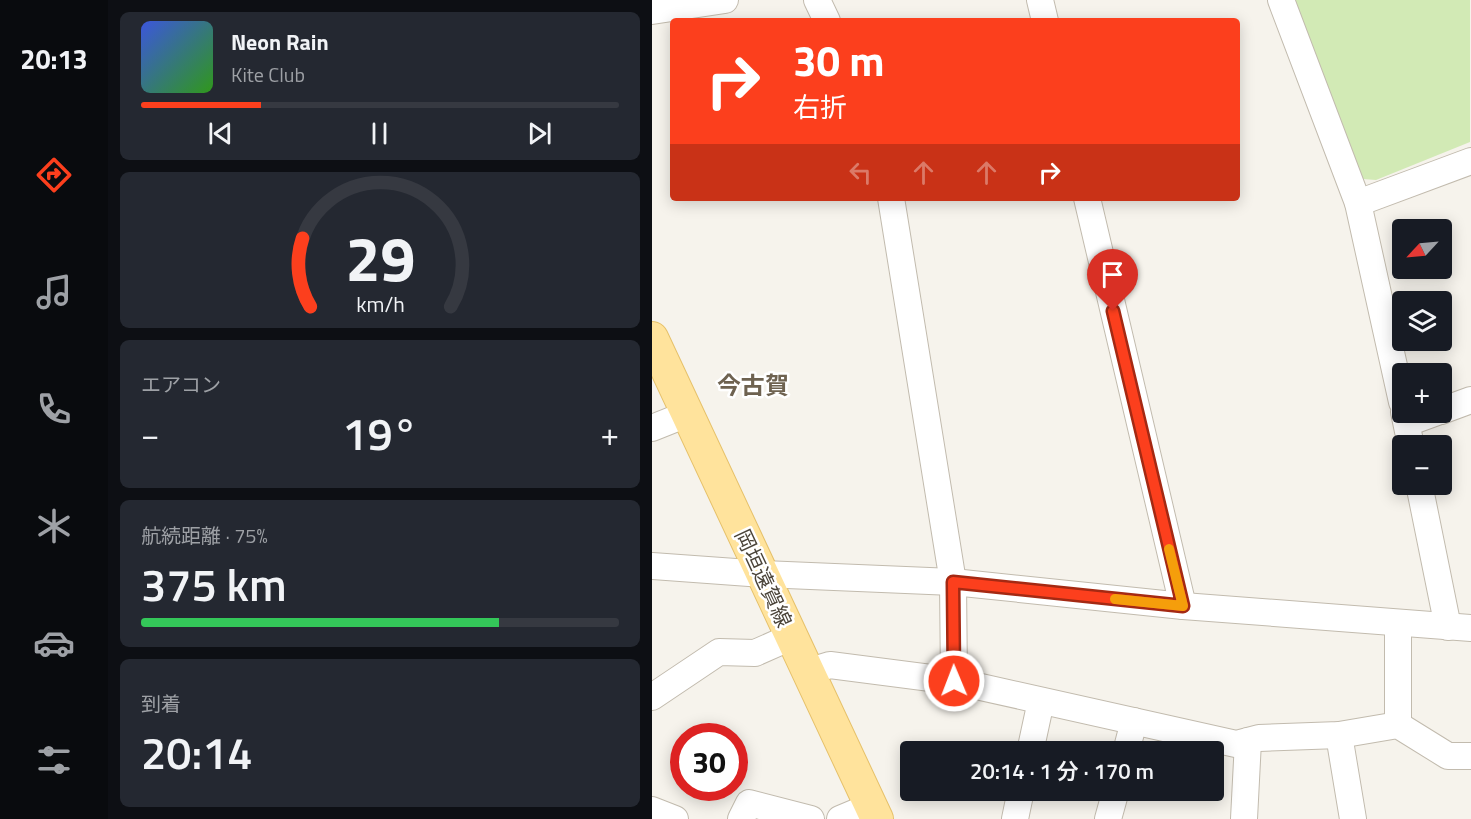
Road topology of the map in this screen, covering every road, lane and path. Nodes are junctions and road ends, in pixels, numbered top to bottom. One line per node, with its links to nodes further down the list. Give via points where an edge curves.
1 (726, 0): 5 (street)
2 (817, 0): 6 (street)
3 (1040, 0): 7 (street)
4 (1281, 0): 11 (street)
5 (652, 11)
6 (826, 18)
7 (1044, 18)
8 (1471, 161): 11 (street)
9 (891, 201): 21 (street)
10 (1088, 201): 22 (street)
11 (1358, 203): 13 (street)
12 (652, 338): 16 (main road, 岡垣遠賀線)
13 (1393, 363)
14 (1471, 400): 15 (street)
15 (1452, 407)
16 (687, 414): 17 (street); 20 (main road, 岡垣遠賀線)
17 (652, 428)
18 (1422, 495): 24 (street)
19 (652, 566): 20 (street)
20 (763, 574): 21 (street); 25 (main road, 岡垣遠賀線)
21 (953, 582): 22 (street); 27 (street)
22 (1183, 606): 23 (street)
23 (1398, 623): 24 (street); 31 (street)
24 (1459, 627)
25 (791, 637): 26 (main road, 岡垣遠賀線); 28 (street, via 755,653 719,652)
26 (807, 672): 27 (street, via 830,665); 40 (main road, 岡垣遠賀線)
27 (954, 681): 29 (street)
28 (652, 697)
29 (1041, 701): 30 (street); 33 (street)
30 (1135, 721): 34 (street); 35 (street, via 1236,744)
31 (1398, 725): 32 (street); 36 (street, via 1448,756)
32 (1339, 735): 35 (street); 48 (street)
33 (1032, 741)
34 (1129, 741)
35 (1248, 741): 47 (street)
36 (1471, 756)
37 (1019, 801): 45 (street)
38 (1113, 801): 46 (street)
39 (652, 810): 41 (street)
40 (874, 812): 44 (street)
41 (675, 819)
42 (741, 819): 43 (street, via 749,803)
43 (811, 819)
44 (840, 819)
45 (1015, 819)
46 (1108, 819)
47 (1244, 819)
48 (1353, 819)

